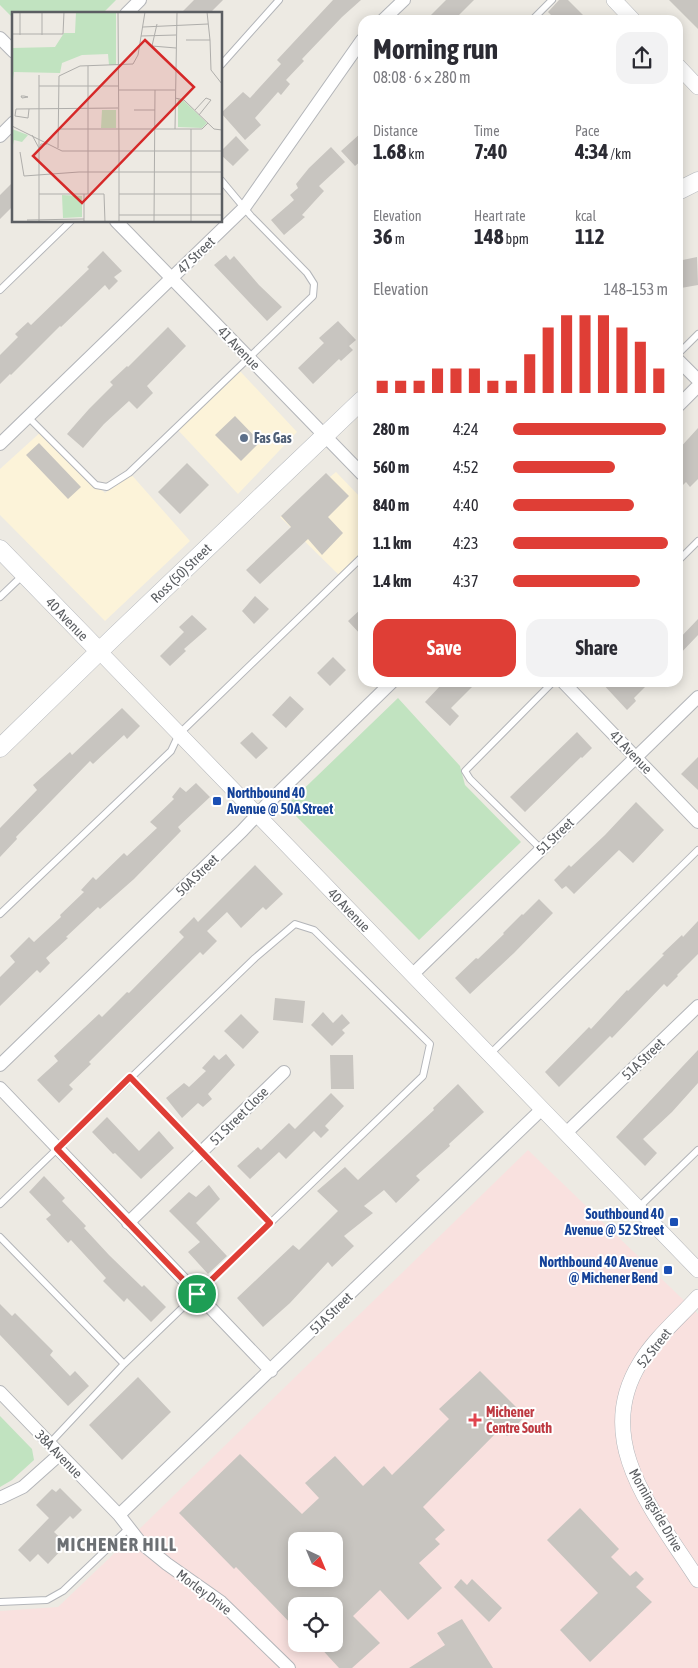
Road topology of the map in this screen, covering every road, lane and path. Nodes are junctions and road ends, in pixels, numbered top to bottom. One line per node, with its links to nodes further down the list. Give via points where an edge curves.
1 (140, 0): 6 (street)
2 (279, 0): 13 (lane)
3 (404, 0): 7 (street)
4 (552, 0): 8 (lane)
5 (614, 0): 9 (street)
6 (128, 12)
7 (389, 15)
8 (537, 15)
9 (628, 15)
10 (0, 38): 12 (street)
11 (358, 46): 23 (street, 47 Street)
12 (12, 50)
13 (222, 64)
14 (683, 71): 15 (street)
15 (698, 87)
16 (12, 124): 17 (street)
17 (0, 136)
18 (222, 181): 23 (lane)
19 (698, 181): 20 (main road)
20 (683, 189)
21 (698, 191): 22 (main road)
22 (683, 192)
23 (244, 208): 26 (street, 47 Street); 30 (lane, via 314,284 313,296)
24 (71, 222): 27 (lane)
25 (117, 222): 26 (street, 41 Avenue)
26 (171, 278): 30 (street, 41 Avenue); 36 (street, 47 Street)
27 (0, 290)
28 (698, 334): 29 (lane)
29 (683, 349)
30 (250, 358): 36 (lane, via 129,473 107,487 96,485); 37 (street, 41 Avenue)
31 (683, 365): 32 (street)
32 (698, 380)
33 (698, 386): 34 (street)
34 (683, 401)
35 (358, 404): 37 (main road, Ross (50) Street)
36 (28, 417): 38 (street, 47 Street)
37 (325, 436): 39 (street, 41 Avenue); 46 (main road, Ross (50) Street)
38 (0, 444)
39 (358, 470)
40 (698, 541): 42 (lane)
41 (0, 549): 44 (main road, 40 Avenue)
42 (683, 556)
43 (358, 561): 51 (lane)
44 (24, 574): 45 (lane); 46 (main road, 40 Avenue)
45 (0, 597)
46 (99, 651): 51 (street, 40 Avenue); 52 (main road, Ross (50) Street)
47 (387, 687): 54 (street, 50A Street)
48 (548, 687): 56 (lane, via 465,771)
49 (568, 687): 53 (street, 41 Avenue)
50 (698, 698): 53 (street, 51 Street)
51 (179, 734): 54 (street, 40 Avenue); 58 (lane, via 170,751)
52 (0, 748)
53 (636, 758): 55 (street, 41 Avenue); 56 (street, 51 Street)
54 (257, 814): 59 (street, 40 Avenue); 62 (street, 50A Street)
55 (698, 822)
56 (542, 849): 59 (street, 51 Street)
57 (698, 850): 61 (lane)
58 (0, 914)
59 (412, 975): 61 (street, 40 Avenue)
60 (698, 1006): 67 (street, 51A Street)
61 (490, 1054): 66 (street, 40 Avenue)
62 (0, 1065)
63 (284, 1072): 70 (street, 51 Street Close)
64 (130, 1077): 68 (lane); 70 (lane); 74 (lane, via 295,924 314,930 430,1044 423,1076)
65 (0, 1088): 68 (street)
66 (542, 1109): 67 (street, 40 Avenue); 80 (street, 51A Street)
67 (566, 1134): 72 (street, 40 Avenue)
68 (57, 1149): 71 (lane); 73 (street)
69 (698, 1150): 72 (lane)
70 (203, 1152): 73 (street, 51 Street Close); 74 (lane)
71 (0, 1204)
72 (638, 1208): 76 (street, 40 Avenue)
73 (128, 1223): 77 (street)
74 (270, 1223): 77 (lane)
75 (0, 1237): 79 (lane)
76 (698, 1270)
77 (197, 1294): 79 (lane); 80 (street)
78 (698, 1297): 82 (street, 52 Street, via 656,1342 637,1368 623,1401)
79 (124, 1364): 83 (lane)
80 (271, 1371): 86 (street, 51A Street)
81 (0, 1392): 83 (street, 38A Avenue)
82 (623, 1436): 88 (street, Morningside Drive, via 628,1463 640,1488)
83 (50, 1443): 84 (street, 38A Avenue)
84 (60, 1454): 85 (street, via 23,1488); 86 (street, 38A Avenue)
85 (0, 1498)
86 (119, 1516): 87 (street, Morley Drive)
87 (129, 1528): 89 (lane, via 63,1591 47,1600); 90 (street, Morley Drive, via 140,1542 167,1564 221,1602)
88 (698, 1580)
89 (0, 1602)
90 (289, 1668)

